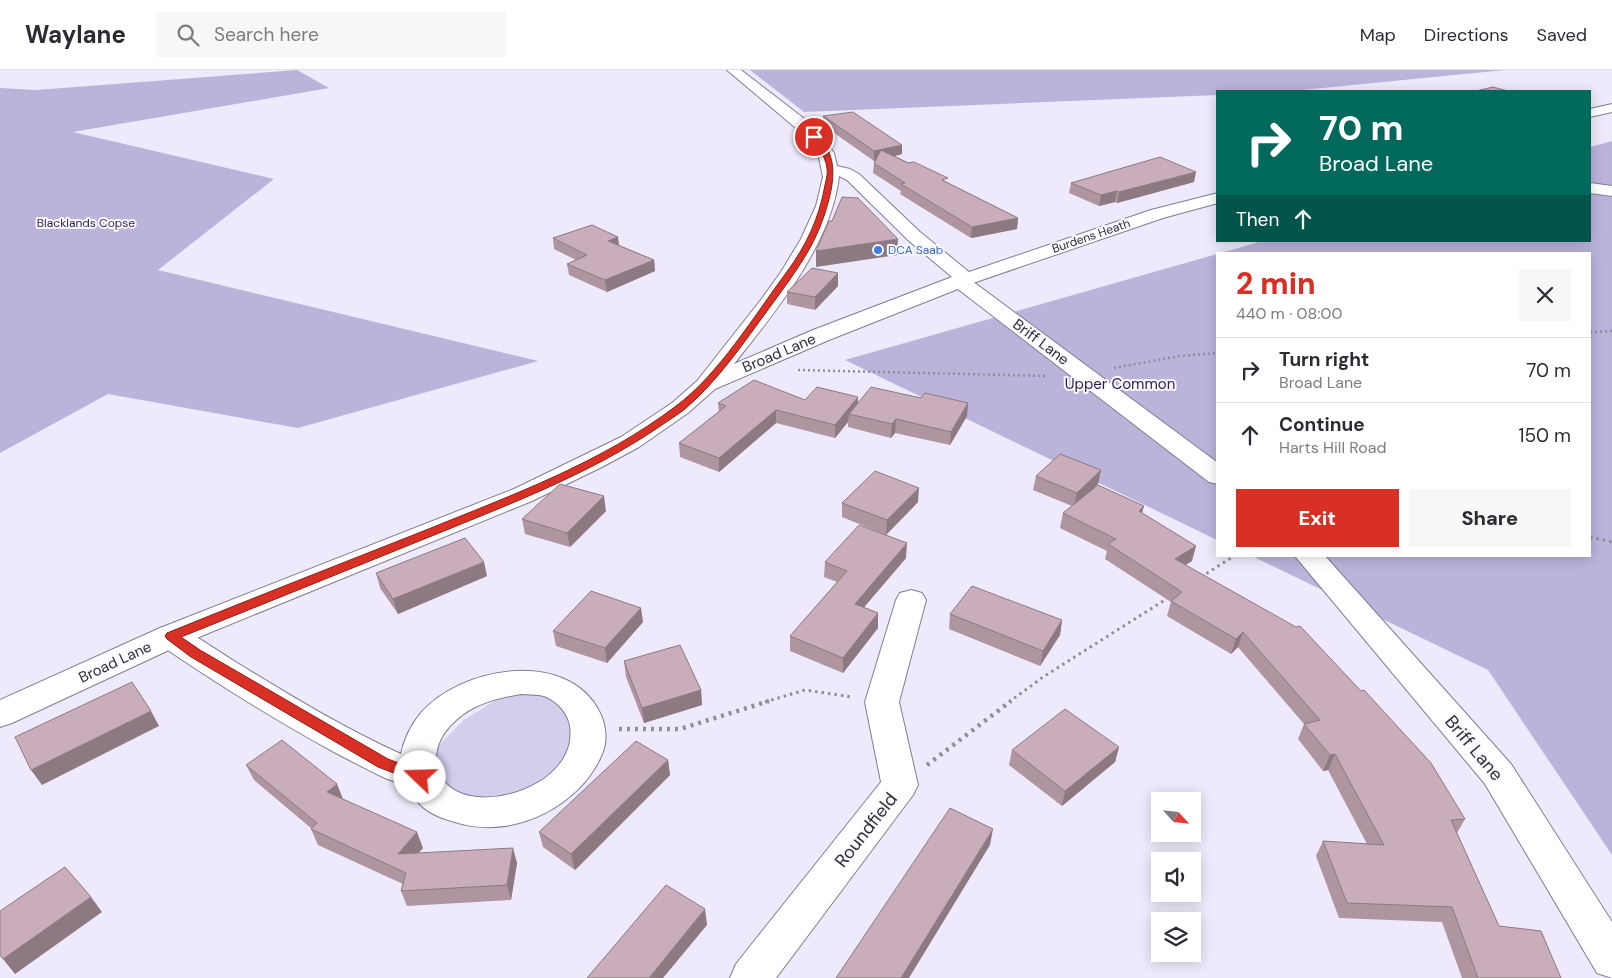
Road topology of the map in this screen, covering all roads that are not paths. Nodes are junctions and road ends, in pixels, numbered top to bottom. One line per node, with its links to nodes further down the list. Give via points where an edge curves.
1 (732, 70): 4 (street, via 807,130 826,153)
2 (1612, 108): 3 (street)
3 (1591, 112)
4 (831, 170): 8 (street, Briff Lane, via 853,176); 9 (street, via 822,211 803,255)
5 (1591, 188): 6 (street)
6 (1612, 191)
7 (1216, 199): 8 (street, Burdens Heath, via 1157,214)
8 (964, 280): 9 (street, Broad Lane); 10 (street, Briff Lane)
9 (706, 384): 13 (street, Broad Lane, via 680,408 630,442 523,495)
10 (1216, 474)
11 (1310, 557): 16 (street, Briff Lane, via 1498,774)
12 (911, 600): 17 (street, Roundfield, via 882,702 900,785)
13 (171, 636): 14 (street, Broad Lane); 15 (street, via 314,724 383,763)
14 (0, 714)
15 (420, 777): 15 (street, via 418,755 426,732 443,712 466,696 493,686 521,682 547,685 569,695 583,711 590,729 587,749 576,770 557,788 532,803 504,811 476,813 450,807 431,794)
16 (1612, 959)
17 (750, 978)

